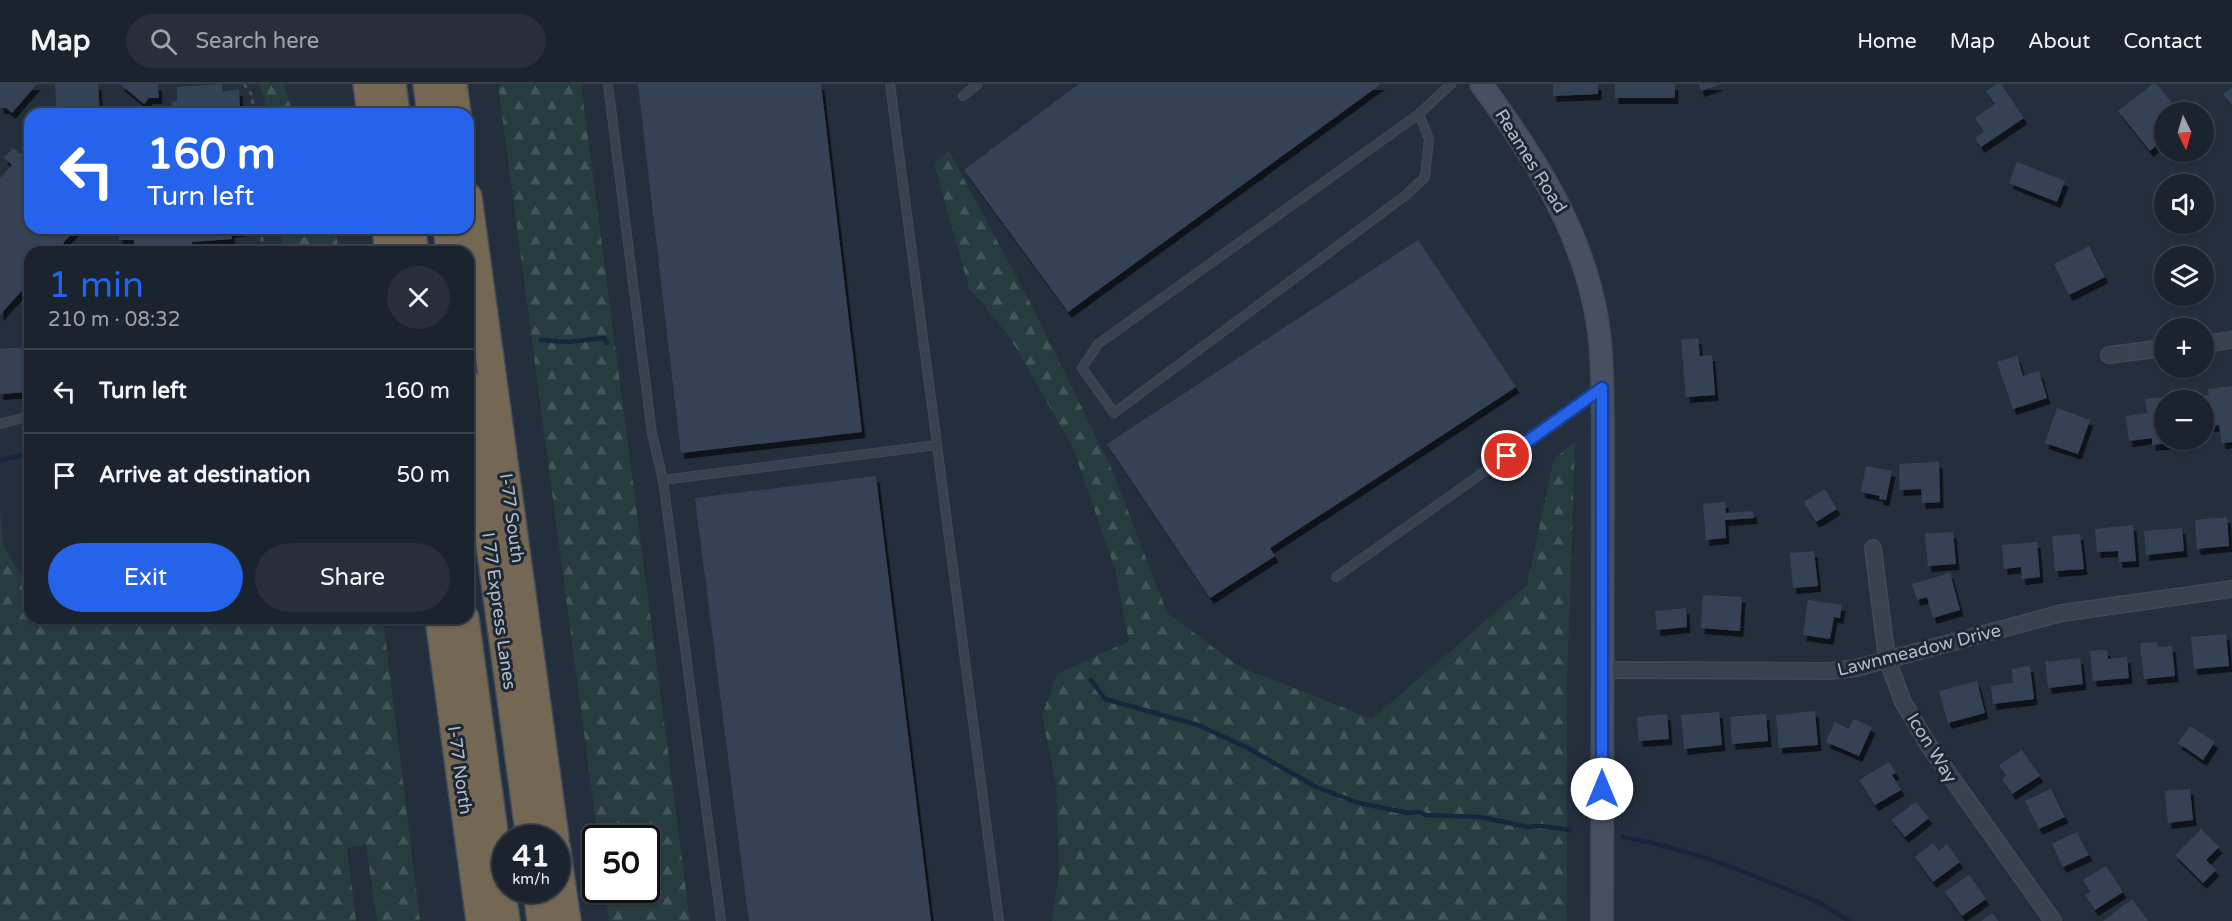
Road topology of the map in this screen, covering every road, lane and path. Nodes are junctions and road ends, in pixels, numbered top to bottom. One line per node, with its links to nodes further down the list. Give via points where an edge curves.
1 (244, 84): 12 (path, via 252,95)
2 (367, 84): 13 (highway)
3 (392, 84): 14 (highway)
4 (428, 84): 15 (highway)
5 (453, 84): 16 (highway)
6 (608, 84): 28 (lane, via 652,434)
7 (890, 84): 27 (lane)
8 (978, 84): 11 (lane)
9 (1451, 84): 17 (lane)
10 (1481, 84): 23 (main road, Reames Road, via 1544,177 1569,223 1598,323)
11 (963, 96)
12 (253, 108)
13 (369, 108)
14 (395, 108)
15 (430, 108)
16 (456, 108)
17 (1419, 114): 17 (lane, via 1098,344 1082,368 1114,413 1425,177 1429,139)
18 (473, 234): 37 (highway, I-77 South)
19 (2232, 340): 20 (street)
20 (2214, 343)
21 (2154, 349): 22 (street)
22 (2109, 355)
23 (1602, 388): 30 (lane); 35 (main road, Reames Road)
24 (24, 418): 25 (lane)
25 (0, 424)
26 (474, 428): 36 (highway, I 77 Express Lanes)
27 (938, 445): 28 (lane); 45 (lane)
28 (663, 480): 44 (lane)
29 (1873, 548): 34 (street, Icon Way)
30 (1336, 577)
31 (2232, 589): 34 (street, Lawnmeadow Drive, via 2062,613)
32 (440, 624): 40 (highway, I-77 North)
33 (466, 624): 41 (highway, I 77 Express Lanes)
34 (1887, 659): 35 (street, Lawnmeadow Drive, via 1829,671); 47 (street, Icon Way, via 1903,702 1929,746)
35 (1602, 670): 46 (main road, Reames Road)
36 (528, 825)
37 (553, 825)
38 (539, 903): 42 (highway)
39 (564, 903): 43 (highway)
40 (480, 921)
41 (506, 921)
42 (541, 921)
43 (567, 921)
44 (721, 921)
45 (999, 921)
46 (1602, 921)
47 (2054, 921)

